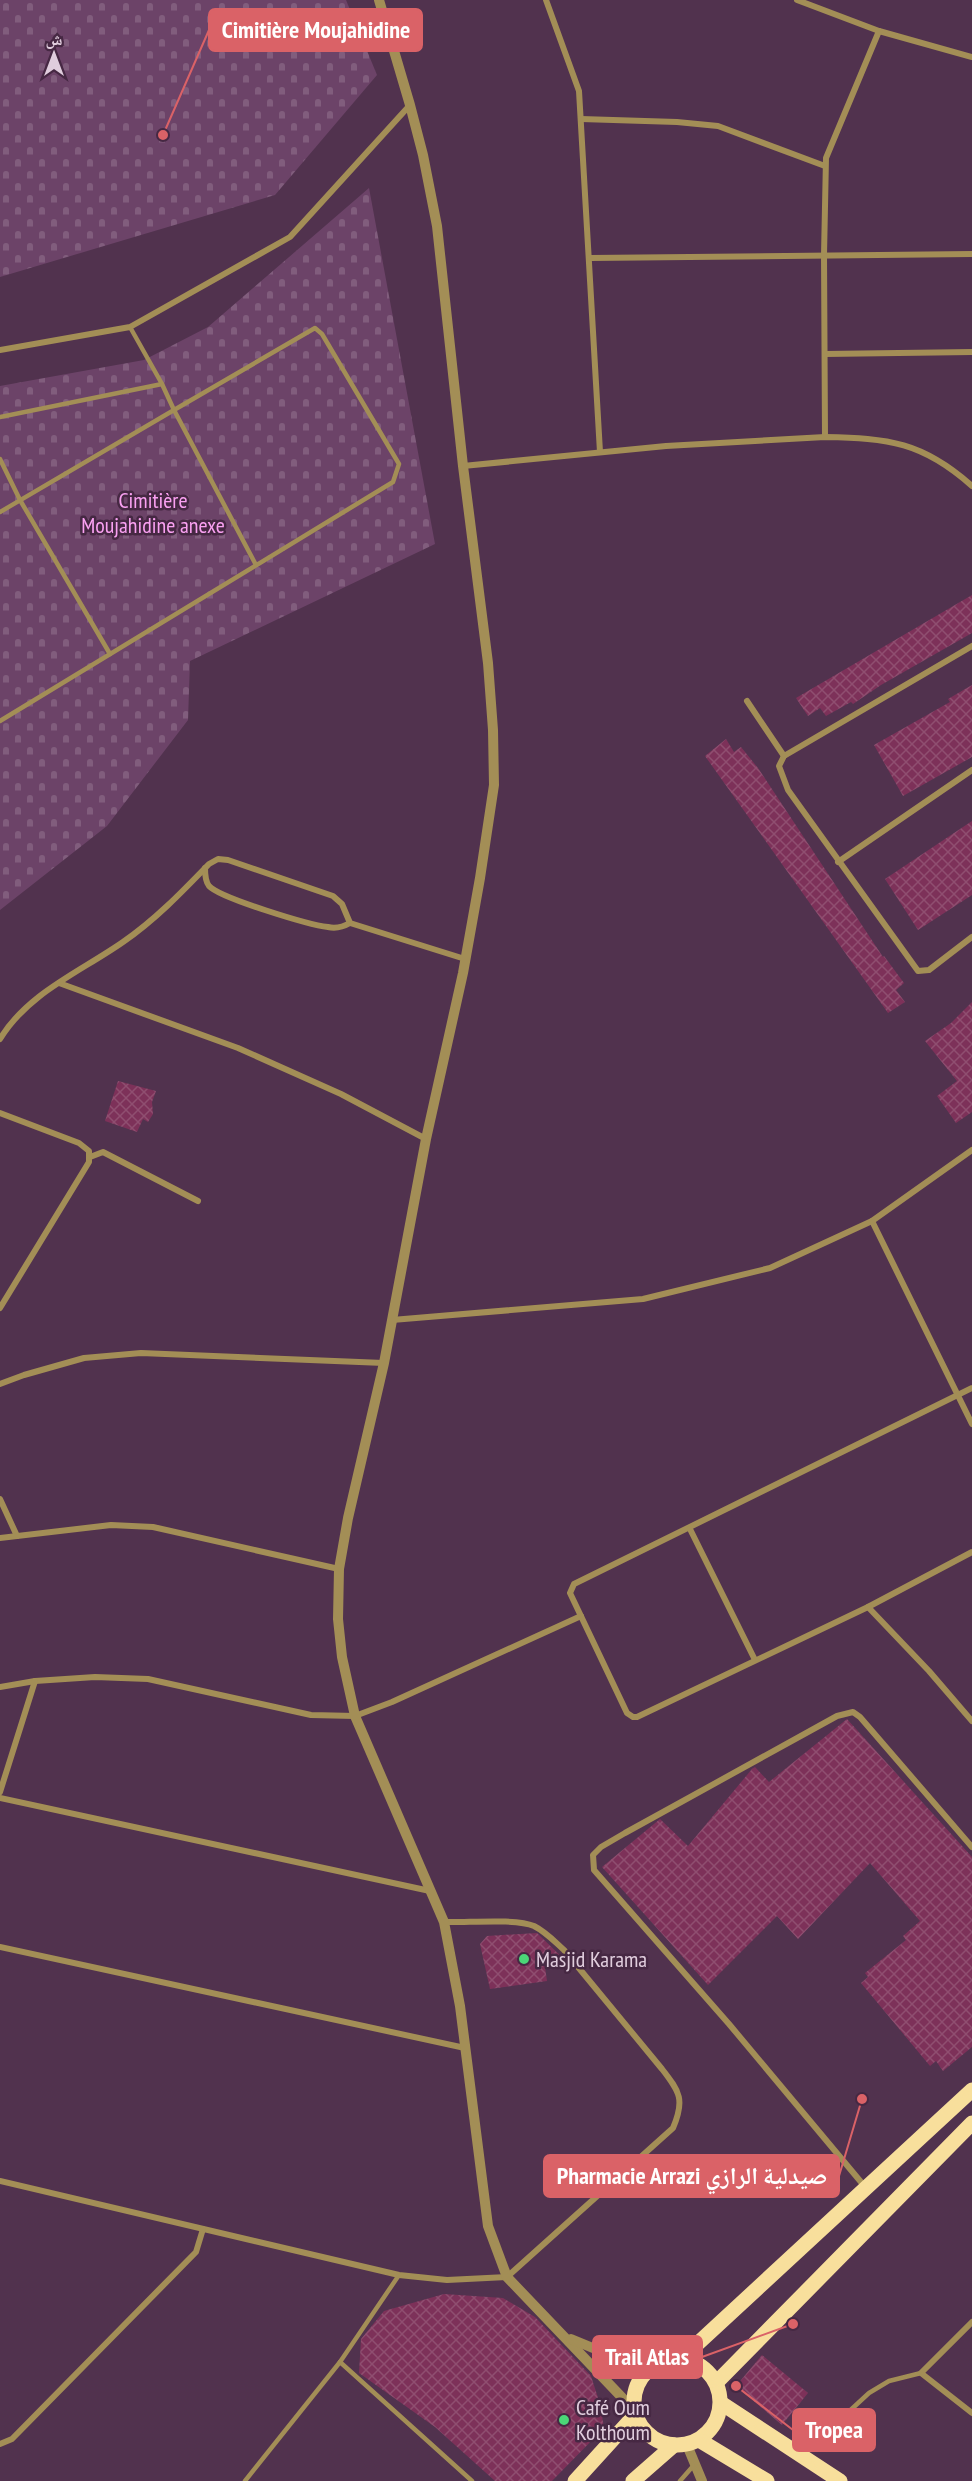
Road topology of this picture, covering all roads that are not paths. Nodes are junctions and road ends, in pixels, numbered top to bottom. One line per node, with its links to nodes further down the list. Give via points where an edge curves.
1 (379, 0): 6 (street)
2 (546, 0): 7 (street, via 577,82)
3 (797, 0): 4 (street)
4 (879, 31): 5 (street); 8 (street, via 830,144)
5 (972, 57)
6 (410, 105): 12 (street, via 290,237); 22 (street, via 440,248)
7 (581, 119): 8 (street, via 718,126); 11 (street)
8 (825, 166): 10 (street)
9 (972, 254): 10 (street)
10 (824, 255): 11 (street); 15 (street)
11 (590, 258): 20 (street)
12 (130, 327): 13 (street); 16 (lane)
13 (0, 350)
14 (972, 352): 15 (street)
15 (825, 354): 19 (street)
16 (162, 384): 17 (lane); 18 (lane)
17 (174, 410): 24 (lane); 26 (lane); 26 (lane, via 315,328 399,464 393,482)
18 (0, 417)
19 (825, 437): 20 (street); 23 (street, via 870,439 914,448 952,468)
20 (600, 452): 22 (street)
21 (0, 459): 24 (lane)
22 (463, 466): 37 (street, via 488,663 494,755 489,822)
23 (972, 486)
24 (20, 500): 25 (lane); 28 (lane)
25 (0, 512)
26 (256, 565): 28 (lane)
27 (972, 646): 31 (street)
28 (110, 654): 30 (lane)
29 (747, 701): 31 (street)
30 (0, 721)
31 (784, 756): 33 (street, via 779,766 788,790)
32 (972, 770): 33 (street)
33 (838, 862): 36 (street, via 918,971 929,970)
34 (204, 868): 35 (street, via 210,887 243,902 326,927); 35 (street, via 213,861 228,860 333,896 342,904); 38 (street, via 153,920)
35 (350, 923): 37 (street)
36 (972, 936)
37 (465, 960): 41 (street)
38 (59, 983): 39 (street, via 27,1005); 41 (street, via 238,1048 341,1094)
39 (0, 1039)
40 (0, 1113): 43 (street, via 79,1143)
41 (426, 1139): 47 (street)
42 (972, 1150): 45 (street)
43 (90, 1156): 44 (street, via 102,1152); 46 (street)
44 (198, 1201)
45 (872, 1221): 47 (street, via 770,1268 643,1299); 51 (street)
46 (0, 1308)
47 (392, 1320): 48 (street)
48 (384, 1364): 49 (street, via 141,1353 84,1358); 58 (street)
49 (0, 1384)
50 (972, 1388): 51 (street)
51 (958, 1395): 52 (street); 54 (street)
52 (972, 1424)
53 (0, 1499): 55 (street)
54 (690, 1529): 60 (street, via 574,1584 570,1593); 61 (street)
55 (17, 1536): 56 (street); 58 (street, via 111,1525 153,1527)
56 (0, 1538)
57 (972, 1552): 59 (street)
58 (339, 1569): 64 (street, via 342,1657)
59 (868, 1606): 61 (street); 65 (street)
60 (581, 1616): 61 (street, via 627,1713 633,1717); 64 (street)
61 (755, 1660)
62 (34, 1681): 63 (street); 64 (street, via 148,1679 311,1715); 66 (street)
63 (0, 1687)
64 (355, 1716): 69 (street)
65 (972, 1721)
66 (0, 1792)
67 (0, 1798): 69 (street)
68 (972, 1847): 76 (street, via 853,1712 837,1716 609,1842 593,1856 594,1870)
69 (430, 1891): 70 (street)
70 (444, 1922): 72 (street); 79 (street, via 517,1923 546,1933 662,2069 681,2100 673,2128)
71 (0, 1947): 72 (street)
72 (465, 2048): 79 (street, via 488,2226)
73 (972, 2090): 76 (main road)
74 (972, 2123): 86 (main road)
75 (0, 2181): 77 (street)
76 (866, 2188): 82 (main road)
77 (203, 2229): 78 (street); 91 (street, via 196,2252 12,2439)
78 (399, 2275): 79 (street, via 447,2280); 84 (lane)
79 (507, 2277): 81 (street)
80 (972, 2322): 85 (street)
81 (565, 2336): 83 (street, via 605,2353); 88 (street)
82 (682, 2358): 83 (main road); 86 (main road, via 702,2366)
83 (661, 2361): 88 (main road, via 646,2371 636,2386)
84 (340, 2362): 94 (lane); 95 (lane)
85 (921, 2373): 89 (street); 92 (lane, via 889,2381 869,2393)
86 (717, 2382): 87 (main road)
87 (721, 2403): 90 (main road, via 715,2424); 92 (main road)
88 (634, 2412): 90 (main road, via 644,2431 657,2441); 96 (main road)
89 (972, 2413)
90 (686, 2443): 93 (street); 97 (main road); 100 (main road)
91 (0, 2444)
92 (802, 2455): 101 (main road)
93 (696, 2464): 98 (lane); 99 (street)
94 (245, 2481)
95 (472, 2481)
96 (575, 2481)
97 (633, 2481)
98 (680, 2481)
99 (702, 2481)
100 (767, 2481)
101 (840, 2481)

